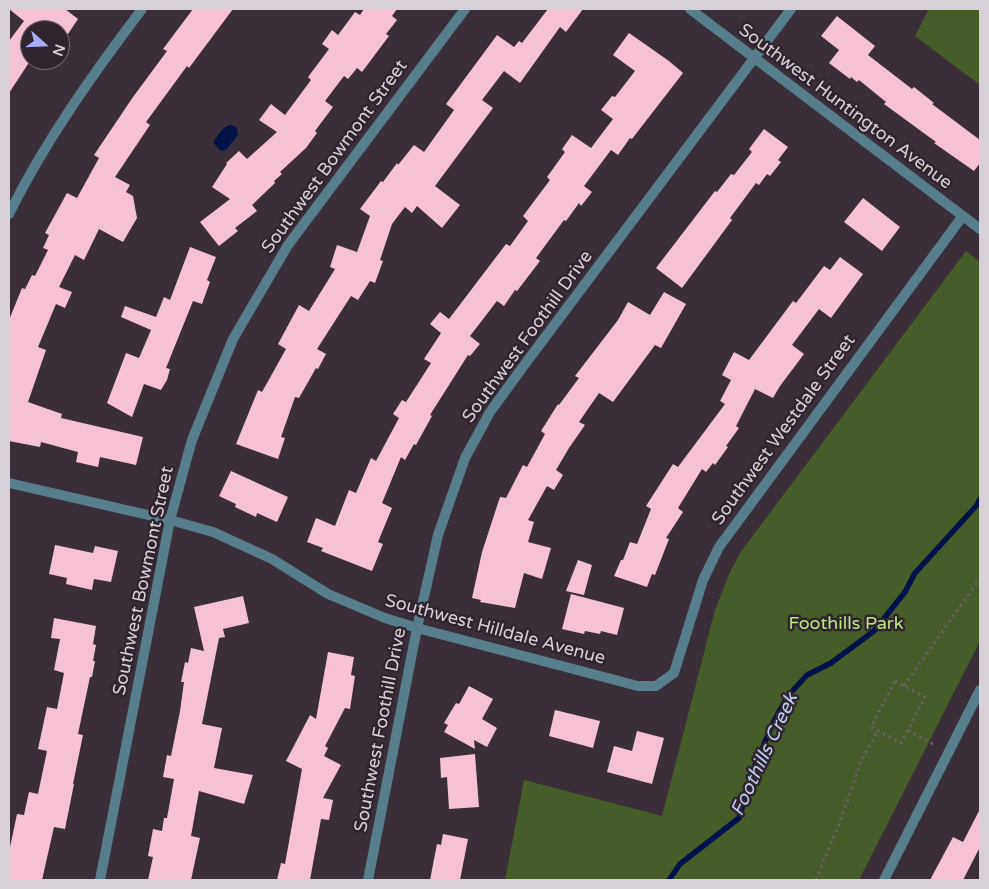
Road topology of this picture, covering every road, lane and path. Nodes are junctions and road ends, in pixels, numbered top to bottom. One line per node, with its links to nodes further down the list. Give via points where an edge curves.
1 (142, 9): 6 (street, via 77,98 41,154)
2 (465, 9): 10 (street, Southwest Bowmont Street, via 288,245 233,339 192,440)
3 (690, 9): 5 (street, Southwest Huntington Avenue)
4 (791, 9): 5 (street, Southwest Foothill Drive)
5 (755, 58): 7 (street, Southwest Huntington Avenue); 12 (street, Southwest Foothill Drive, via 490,412 465,458 441,527)
6 (9, 214)
7 (962, 217): 8 (street, Southwest Huntington Avenue); 13 (street, Southwest Westdale Street, via 718,547 703,580 678,663)
8 (980, 229)
9 (9, 483): 10 (street, Southwest Hilldale Avenue)
10 (170, 520): 12 (street, Southwest Hilldale Avenue, via 213,532 272,559 328,594); 19 (street, Southwest Bowmont Street)
11 (980, 578): 14 (path)
12 (417, 628): 13 (street, Southwest Hilldale Avenue, via 638,686 656,686); 20 (street, Southwest Foothill Drive)
13 (666, 680)
14 (904, 686): 16 (path, via 925,697); 17 (path, via 895,681 871,728)
15 (980, 690): 18 (street)
16 (908, 730): 17 (path, via 901,743); 18 (path)
17 (878, 731): 21 (path, via 862,759 840,824)
18 (948, 752): 22 (street)
19 (100, 880)
20 (368, 880)
21 (816, 880)
22 (884, 880)

